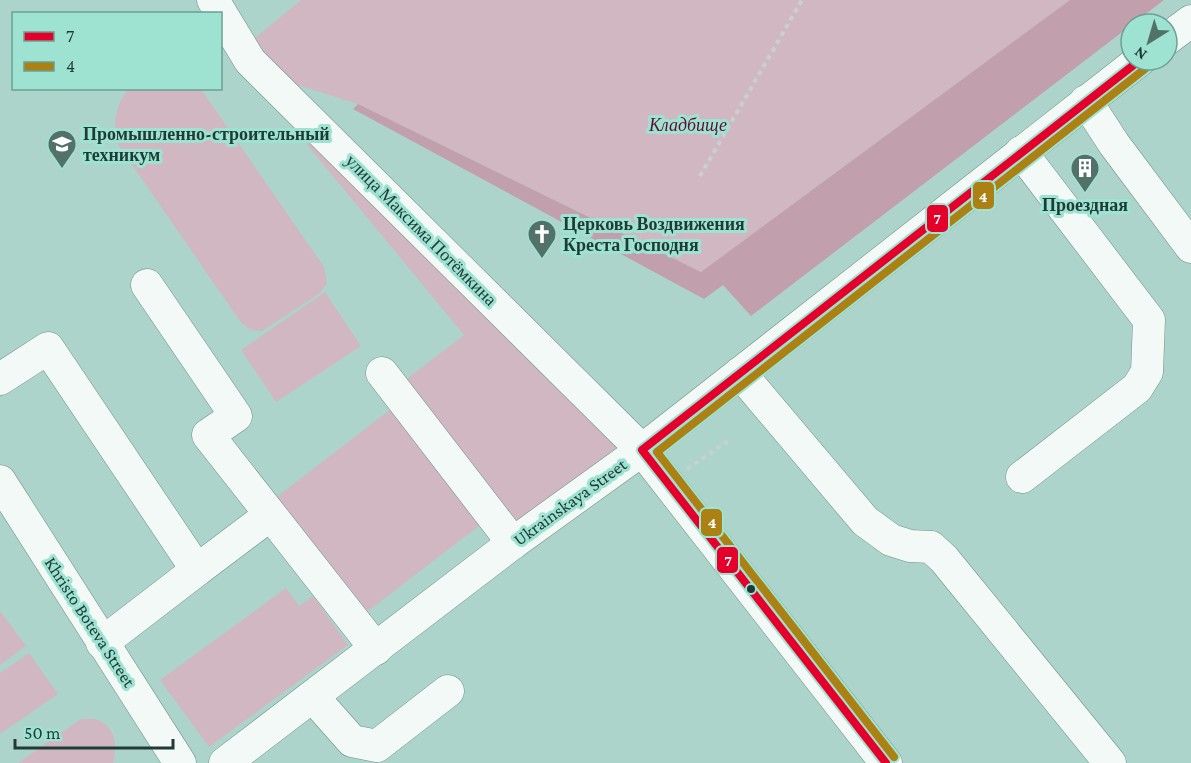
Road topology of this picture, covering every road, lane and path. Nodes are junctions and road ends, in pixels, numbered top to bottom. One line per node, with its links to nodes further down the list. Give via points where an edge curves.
1 (802, 0): 6 (path)
2 (225, 28): 12 (street, улица Максима Потёмкина, via 250,61)
3 (1124, 72): 4 (street, Ukrainskaya Street)
4 (1086, 101): 5 (street, Ukrainskaya Street); 7 (street)
5 (1021, 152): 10 (street, Ukrainskaya Street); 13 (street, via 1149,320 1147,372 1137,388)
6 (700, 176)
7 (1191, 247)
8 (147, 285): 15 (street, via 236,416 208,435)
9 (382, 373): 16 (street)
10 (740, 373): 12 (street, Ukrainskaya Street); 25 (street, via 865,521 891,540 930,547 944,559)
11 (0, 380): 17 (street, via 48,348)
12 (642, 450): 16 (street, Ukrainskaya Street); 24 (street, улица Максима Потёмкина)
13 (1022, 477)
14 (0, 481): 18 (street, Khristo Boteva Street)
15 (270, 515): 17 (street); 19 (street)
16 (513, 543): 19 (street, Ukrainskaya Street)
17 (197, 570): 18 (street)
18 (102, 643): 22 (street, Khristo Boteva Street)
19 (376, 649): 21 (street, Ukrainskaya Street)
20 (448, 691): 21 (street, via 377,746 352,741)
21 (313, 697): 23 (street, Ukrainskaya Street)
22 (180, 763)
23 (225, 763)
24 (886, 763)
25 (1110, 763)

